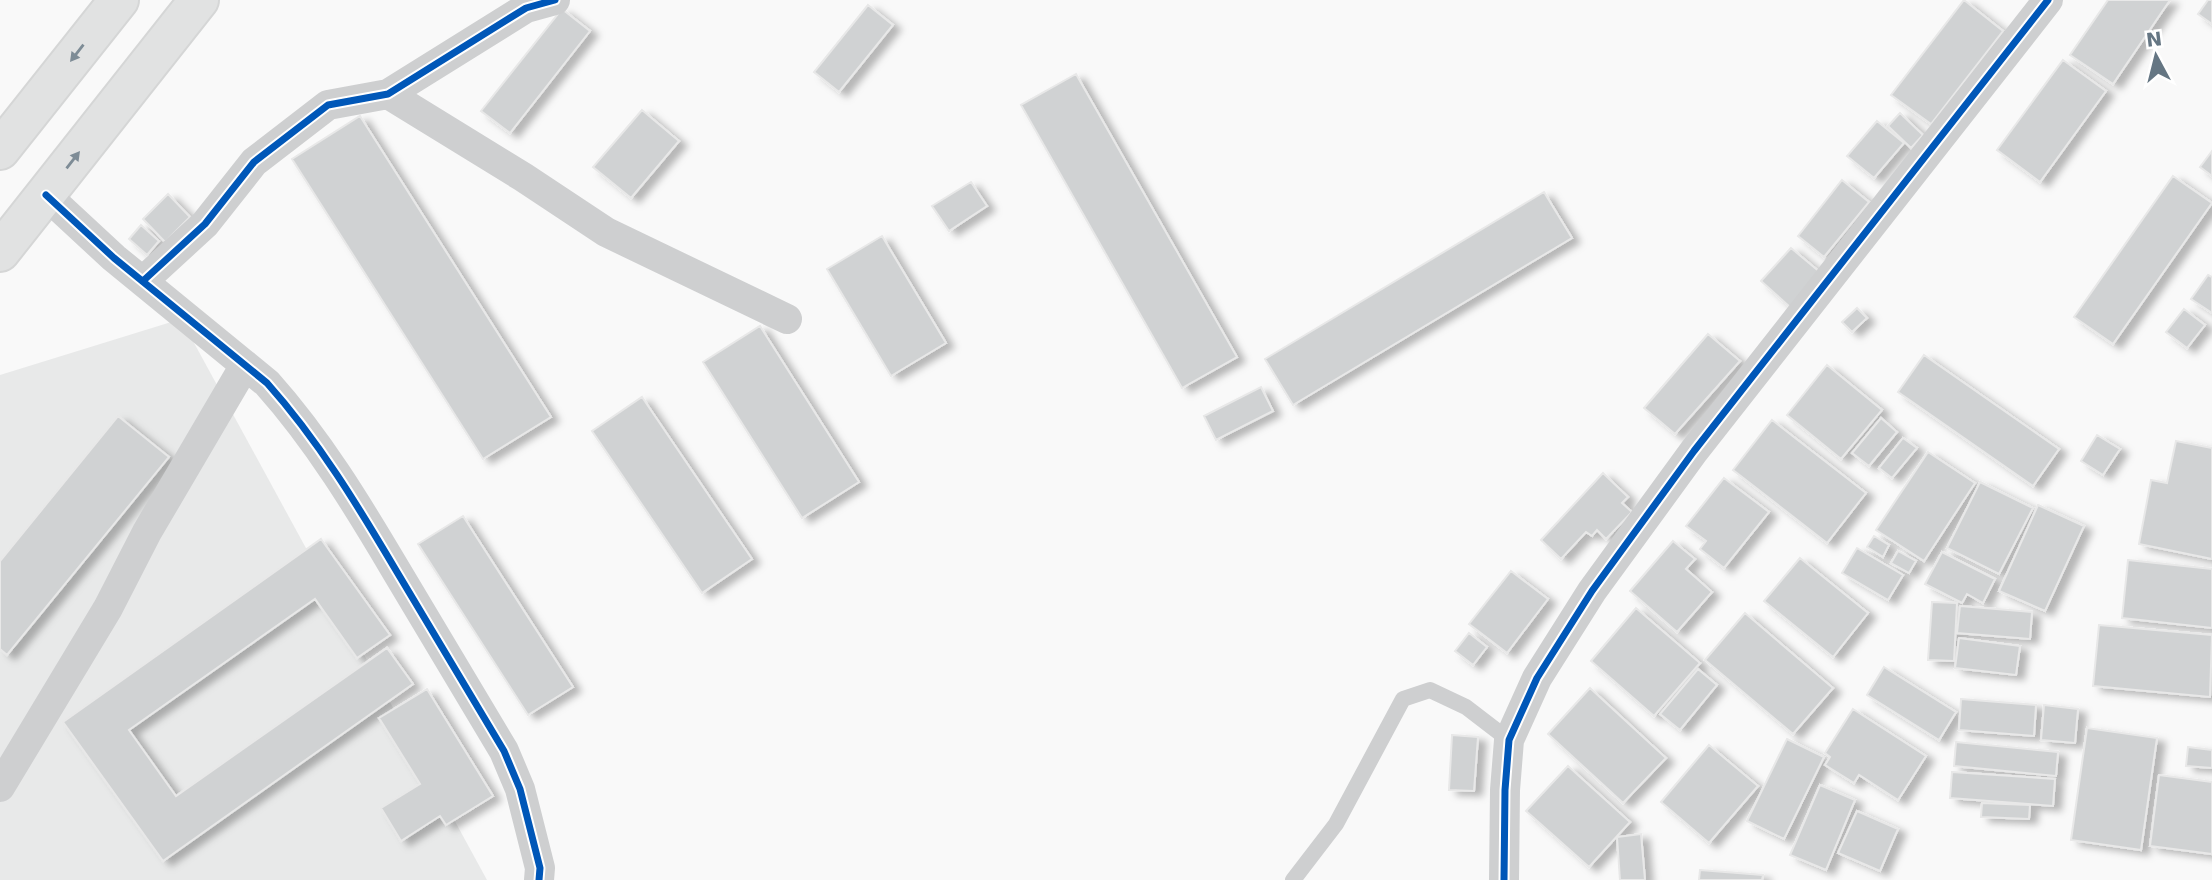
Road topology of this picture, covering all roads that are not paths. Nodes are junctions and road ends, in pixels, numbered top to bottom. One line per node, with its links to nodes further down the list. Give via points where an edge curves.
1 (119, 0): 6 (highway, one-way to 6)
2 (200, 0): 7 (highway, one-way to 2)
3 (555, 0): 5 (street, via 526,8)
4 (2048, 0): 12 (street, via 1694,451 1592,591 1537,678)
5 (388, 94): 9 (street, via 328,105 254,162 205,224); 10 (street, via 606,232)
6 (0, 150)
7 (46, 195): 8 (highway); 9 (street)
8 (0, 251)
9 (144, 281): 11 (street)
10 (787, 319)
11 (245, 365): 13 (street, via 146,532 108,608); 14 (street, via 288,406 326,458 504,751 520,789 540,868)
12 (1509, 740): 15 (lane, via 1466,708 1430,690 1403,699 1336,824); 16 (street)
13 (0, 787)
14 (538, 880)
15 (1293, 880)
16 (1504, 880)

